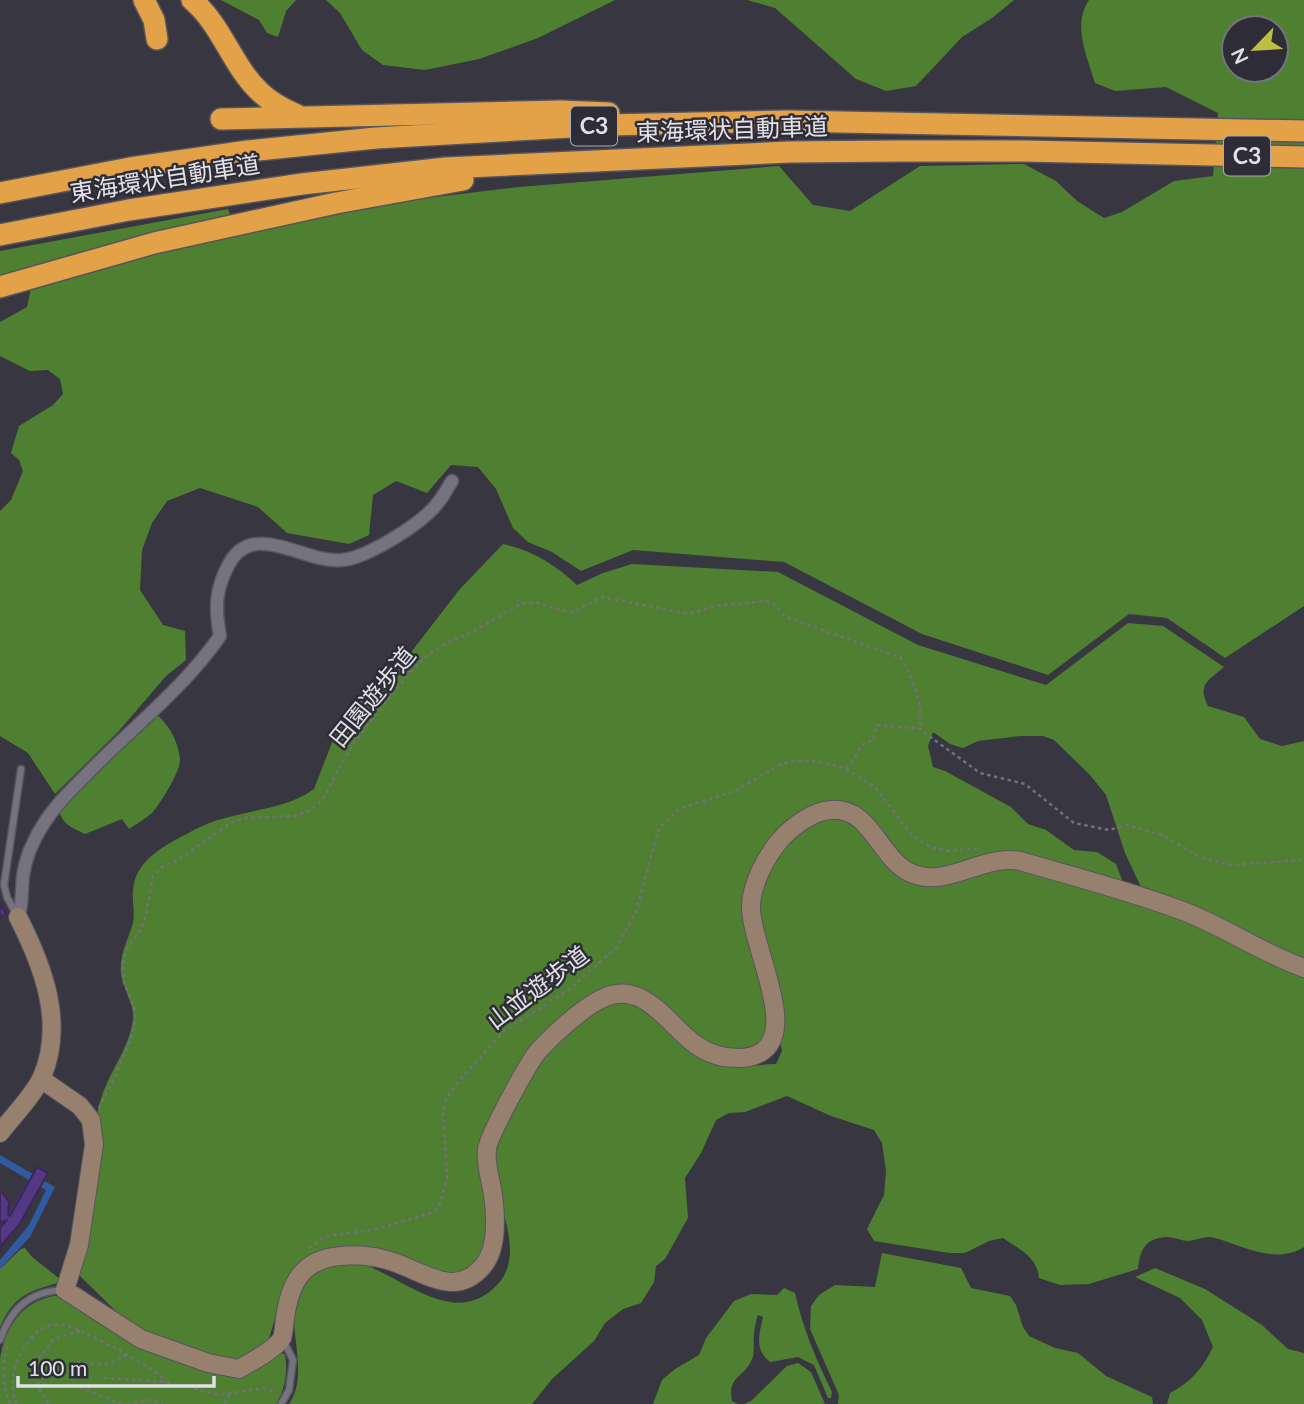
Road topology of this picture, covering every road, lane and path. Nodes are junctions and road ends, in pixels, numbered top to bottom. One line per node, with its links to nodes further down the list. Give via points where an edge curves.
1 (144, 0): 3 (highway)
2 (192, 0): 4 (highway, via 258,91)
3 (157, 39)
4 (298, 116): 5 (highway); 6 (highway, via 561,111)
5 (221, 119)
6 (789, 121): 7 (highway, 東海環状自動車道 / C3); 10 (highway, 東海環状自動車道 / C3, via 376,138 130,168)
7 (1304, 131)
8 (1304, 157): 9 (highway, 東海環状自動車道 / C3, via 899,150)
9 (610, 161): 11 (highway, 東海環状自動車道 / C3, via 446,168 302,184); 12 (highway, via 434,184 337,203 154,243)
10 (0, 193)
11 (0, 235)
12 (0, 287)
13 (452, 481): 19 (street, via 436,506 414,524 357,558 326,559 266,543 250,544 232,559 216,594 220,636 197,668 121,739 46,819 27,857)
14 (923, 729): 15 (path, via 877,725 873,740 860,745 855,760); 18 (path, via 980,773 1025,784 1073,823 1109,830 1126,825 1162,835 1200,857 1230,865); 22 (path, 田園遊歩道, via 915,685 901,658 786,617 768,601 715,606 689,614 602,597 574,612 522,603 427,655 369,723 322,800 311,810 229,824 153,876 142,927 123,963 124,982 134,1008 133,1033)
15 (845, 768): 17 (path, via 875,788 912,835 930,848 985,848); 24 (path, 山並遊歩道, via 816,761 781,764 735,791 679,809 659,828 636,911 617,947 570,989 504,1031 446,1099 447,1178 439,1207 374,1230 325,1237)
16 (21, 769): 19 (lane, via 4,885)
17 (997, 860): 20 (street, via 1020,861 1186,912); 28 (street, via 939,878 924,878 892,861 860,818 848,812 831,810 793,827 763,866 751,906 752,930 776,1013 770,1044 747,1058 714,1055 694,1044 650,1002 630,994 603,998 537,1052 497,1123 487,1148 494,1240 481,1269 459,1283 447,1283 386,1259 341,1256 320,1260 305,1268 292,1287)
18 (1304, 860)
19 (18, 917): 21 (street, via 47,984 51,1050)
20 (1304, 968)
21 (41, 1079): 22 (street, via 80,1106); 23 (street)
22 (91, 1120): 25 (street, via 94,1145 79,1245)
23 (0, 1133)
24 (304, 1251)
25 (65, 1290): 26 (lane, via 27,1298); 28 (street, via 141,1339 208,1363 239,1369)
26 (7, 1323): 29 (lane); 35 (path, via 10,1334 3,1368)
27 (84, 1330): 30 (path); 36 (path, via 62,1325 35,1334 12,1378); 37 (path, via 54,1339 35,1363 40,1391)
28 (282, 1338): 34 (lane, via 293,1360)
29 (0, 1340)
30 (128, 1354): 32 (path); 38 (path, via 109,1364 76,1363 69,1371 75,1385)
31 (104, 1378): 32 (path)
32 (166, 1382): 33 (path)
33 (229, 1395): 34 (path, via 264,1388); 41 (path)
34 (283, 1401)
35 (10, 1404)
36 (16, 1404)
37 (48, 1404)
38 (122, 1404)
39 (127, 1404): 40 (path)
40 (163, 1404)
41 (225, 1404)

